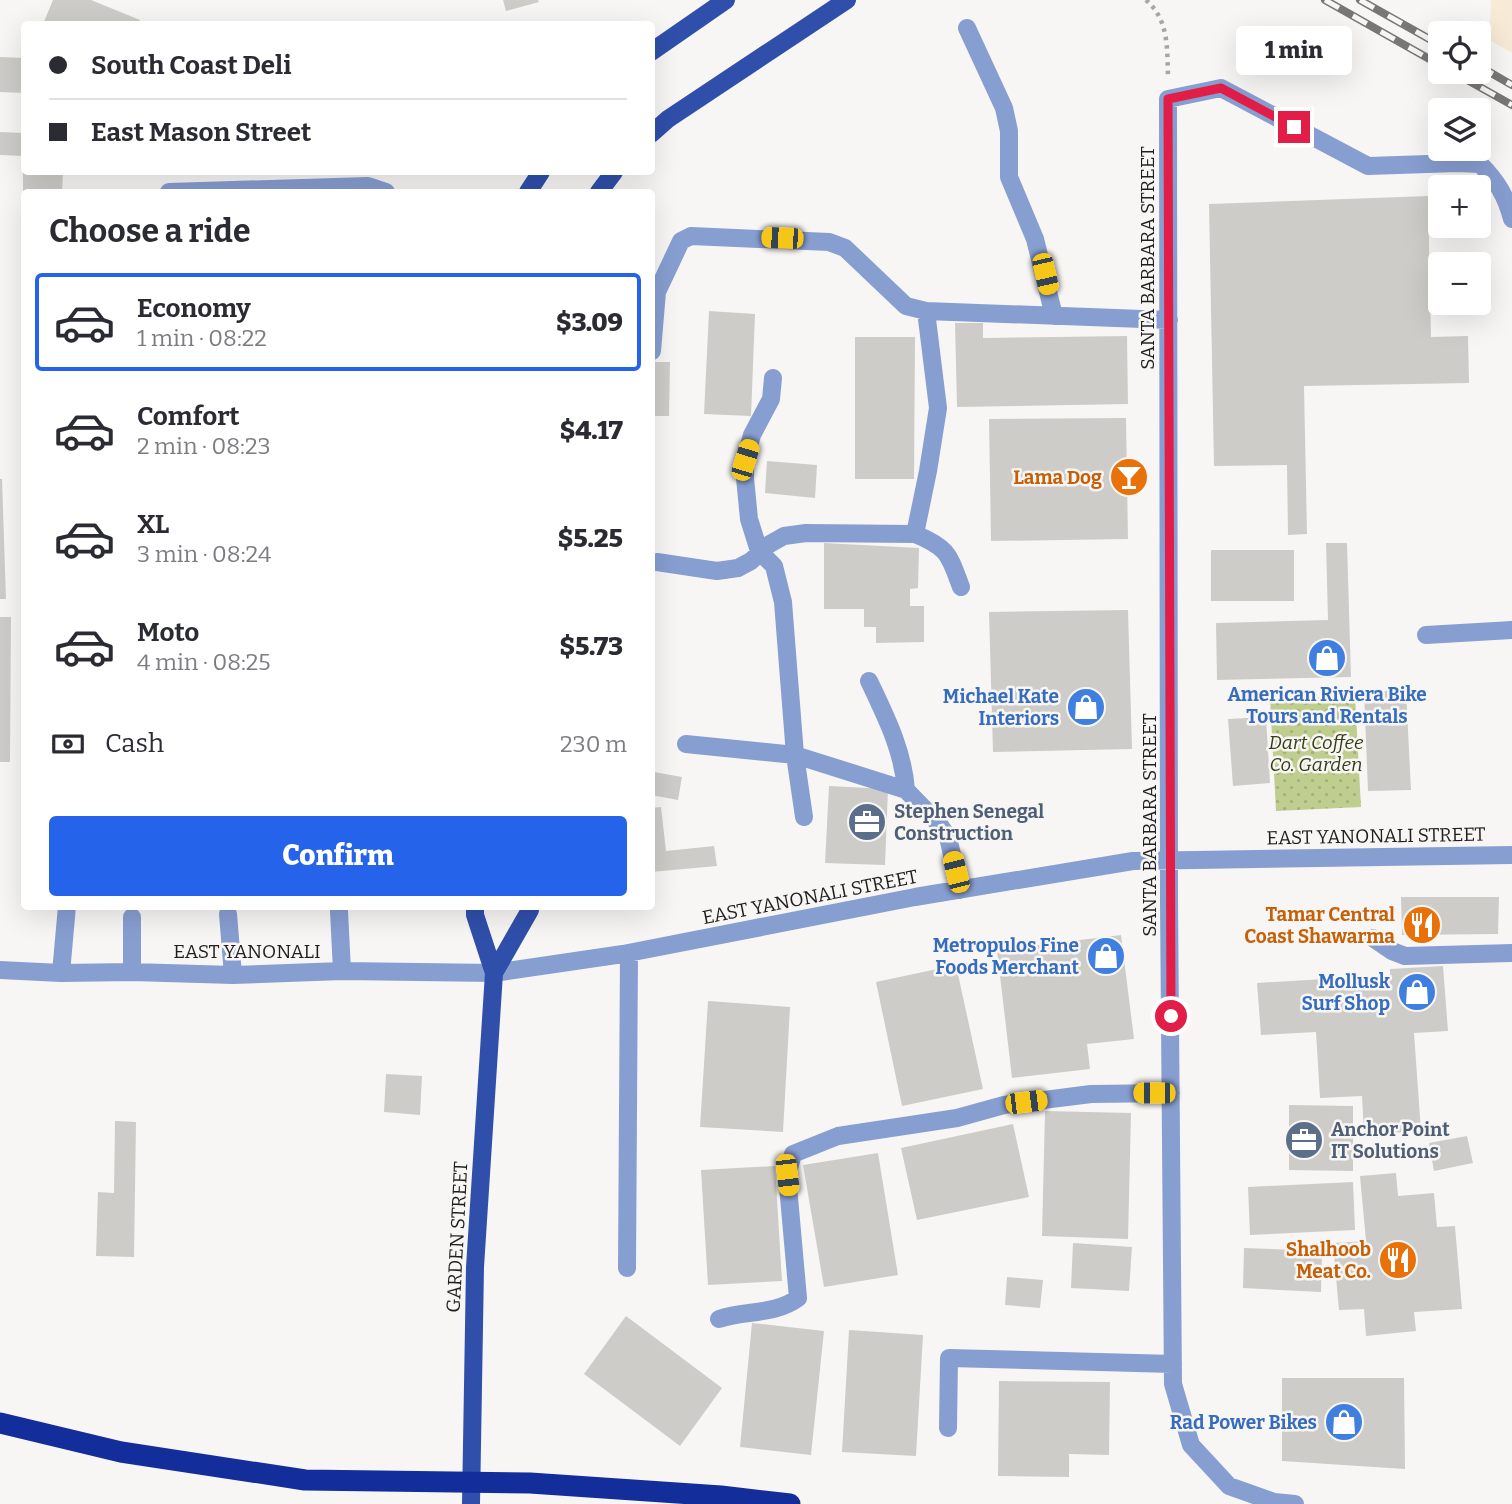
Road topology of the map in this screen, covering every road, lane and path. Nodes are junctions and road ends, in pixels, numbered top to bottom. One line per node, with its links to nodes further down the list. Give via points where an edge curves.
1 (726, 0): 5 (main road)
2 (847, 0): 7 (main road)
3 (1146, 0): 6 (path, via 1158,10 1167,38)
4 (967, 28): 13 (street, via 1004,108 1009,177 1035,239)
5 (655, 49)
6 (1168, 99): 10 (street, via 1221,88 1368,166 1480,164 1499,184); 14 (street, SANTA BARBARA STREET)
7 (655, 130)
8 (268, 189): 9 (street)
9 (377, 189)
10 (1512, 219)
11 (655, 298): 12 (street, via 681,241 691,236 806,239 845,248 906,306)
12 (926, 311): 13 (street); 16 (street, via 937,408)
13 (1054, 316): 14 (street)
14 (1169, 320): 28 (street, SANTA BARBARA STREET)
15 (772, 378): 17 (street, via 771,399 745,460 749,519)
16 (915, 534): 17 (street, via 806,533 784,536); 19 (street, via 949,555)
17 (759, 551): 18 (street, via 738,568 717,571); 24 (street, via 774,566 783,602)
18 (657, 562)
19 (961, 587)
20 (1512, 630): 21 (street)
21 (1426, 635)
22 (869, 681): 25 (street, via 897,743)
23 (686, 744): 24 (street)
24 (796, 755): 25 (street); 26 (street)
25 (906, 790): 29 (street, via 948,837)
26 (804, 817)
27 (1512, 855): 28 (street, EAST YANONALI STREET)
28 (1170, 860): 29 (street, EAST YANONALI STREET, via 1133,861); 45 (street, SANTA BARBARA STREET)
29 (960, 890): 37 (street, EAST YANONALI STREET)
30 (66, 910): 42 (street)
31 (475, 910): 43 (main road, GARDEN STREET)
32 (530, 910): 43 (main road, GARDEN STREET)
33 (339, 911): 40 (street)
34 (228, 914): 44 (street)
35 (132, 917): 41 (street)
36 (1374, 938): 38 (street, via 1405,956)
37 (629, 953): 43 (street, EAST YANONALI STREET); 46 (street)
38 (1512, 953)
39 (0, 970): 42 (street, EAST YANONALI)
40 (342, 971): 43 (street, EAST YANONALI); 44 (street, EAST YANONALI)
41 (132, 972): 42 (street, EAST YANONALI); 44 (street, EAST YANONALI)
42 (61, 973)
43 (494, 973): 51 (main road, GARDEN STREET, via 475,1267)
44 (233, 975)
45 (1171, 1093): 47 (street, via 1091,1094 1004,1105 957,1118 838,1136 793,1154 787,1175 798,1298 787,1306); 48 (street, SANTA BARBARA STREET)
46 (627, 1268)
47 (719, 1319)
48 (1173, 1364): 50 (street, via 948,1358); 54 (street, SANTA BARBARA STREET, via 1173,1384 1191,1445 1229,1486 1274,1502)
49 (0, 1423): 51 (highway, via 121,1452 305,1480)
50 (948, 1427)
51 (471, 1482): 52 (main road, GARDEN STREET); 53 (highway)
52 (471, 1504)
53 (790, 1504)
54 (1295, 1504)

